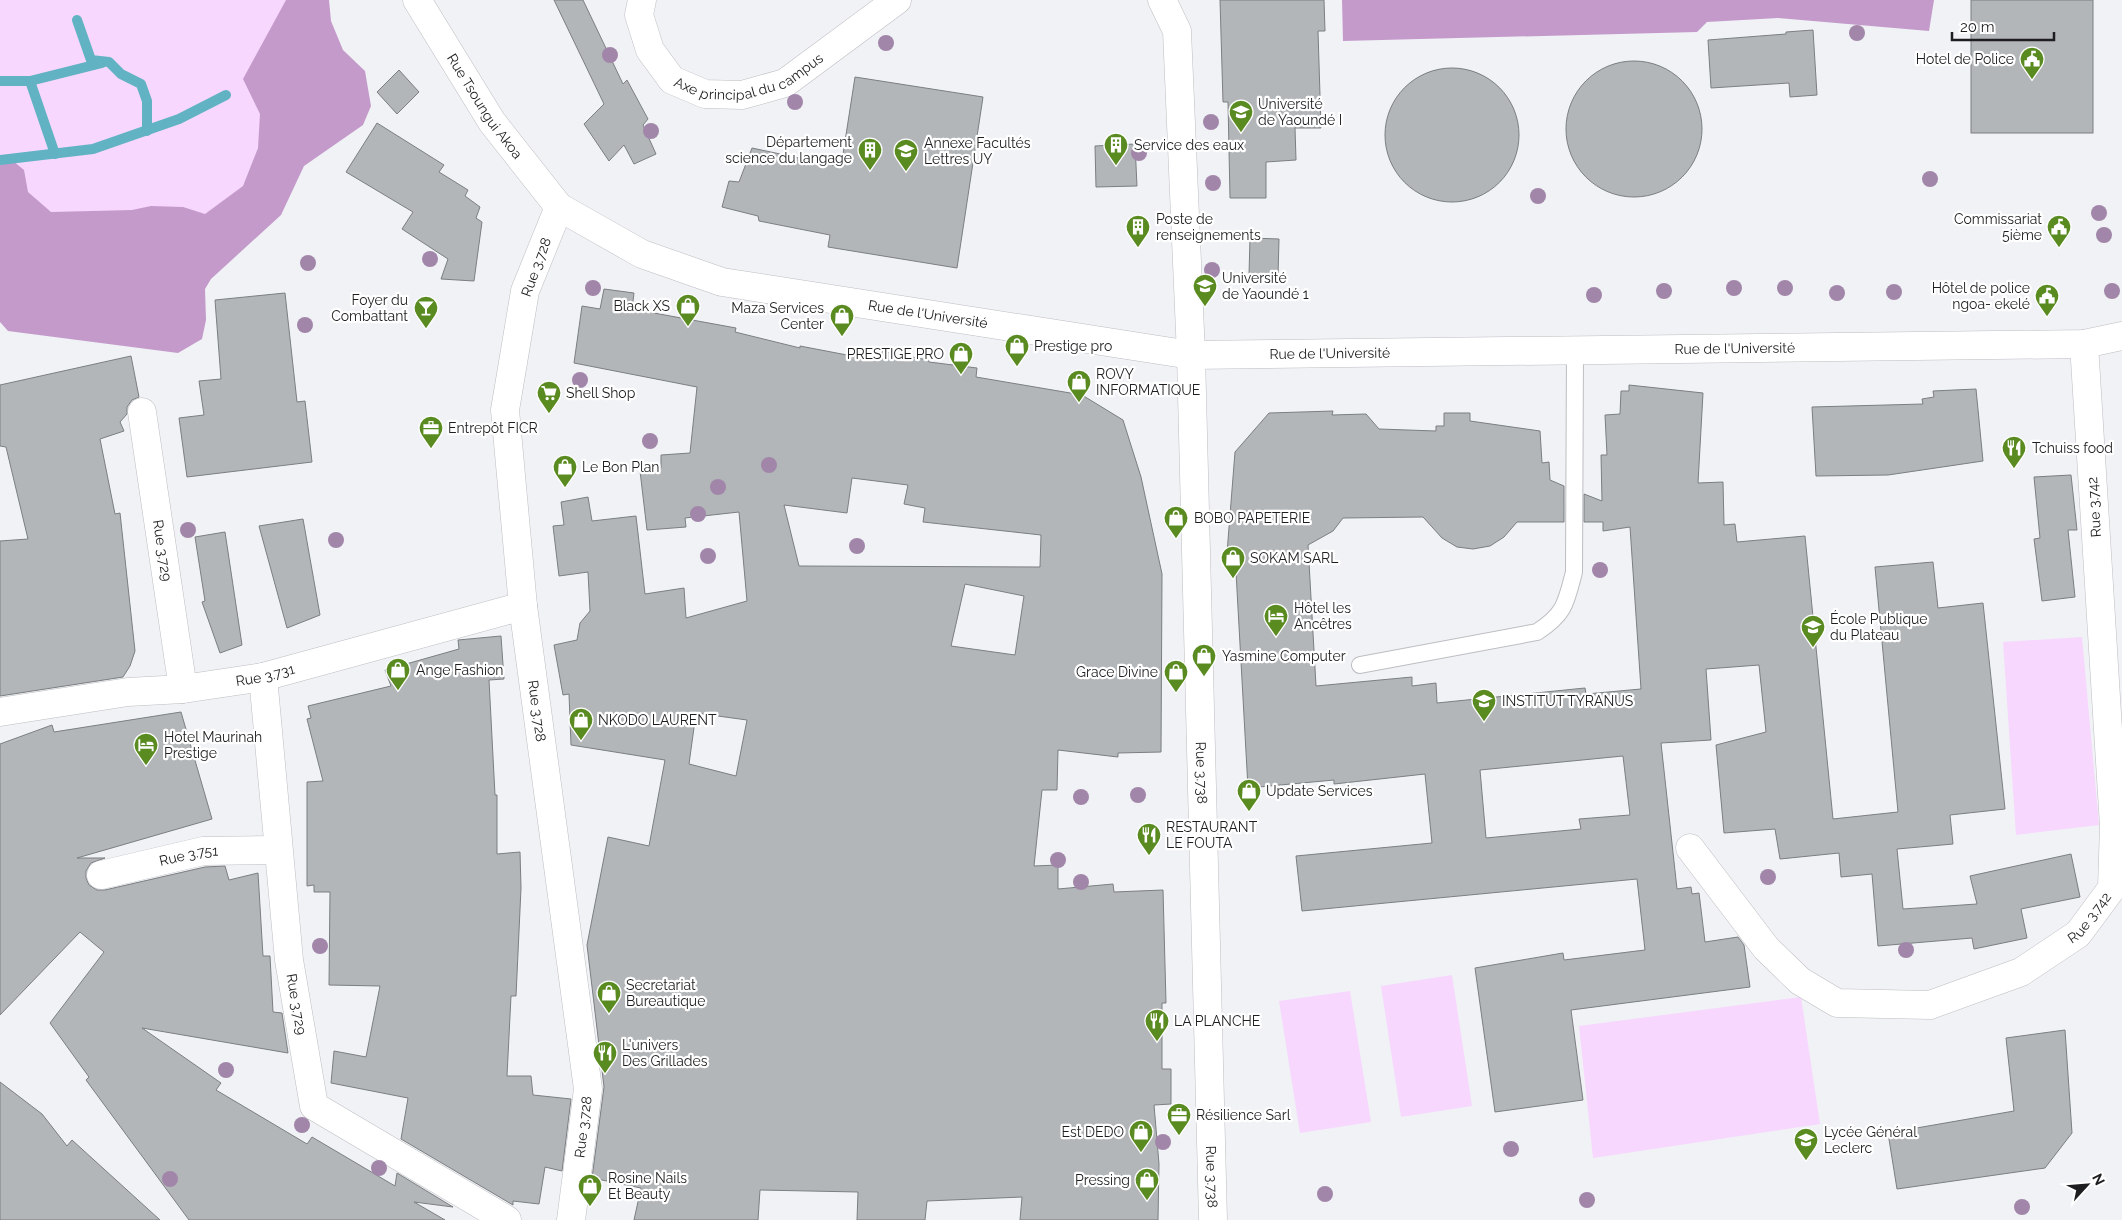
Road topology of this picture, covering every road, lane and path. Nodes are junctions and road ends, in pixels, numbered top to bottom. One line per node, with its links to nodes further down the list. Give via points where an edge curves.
1 (418, 0): 5 (street, Rue Tsoungui Akoa, via 492,122)
2 (642, 0): 3 (street, Axe principal du campus, via 639,15 650,50 672,80 705,94 742,95 784,83)
3 (897, 0)
4 (1162, 0): 9 (street, via 1177,31)
5 (559, 208): 9 (street, Rue de l'Université, via 642,254 722,282); 11 (street, Rue 3.728, via 525,291 505,410)
6 (2122, 336): 7 (street, Rue de l'Université)
7 (2084, 344): 8 (street, Rue de l'Université); 16 (street, Rue 3.742, via 2114,826 2112,888 2078,934 2021,972 1930,1005 1837,1003 1800,981 1766,948)
8 (1576, 350): 9 (street, Rue de l'Université); 12 (lane, via 1574,572 1567,599 1555,620 1537,632)
9 (1191, 355): 21 (street, Rue 3.738)
10 (142, 412): 14 (street, Rue 3.729)
11 (523, 606): 13 (street, Rue 3.731); 20 (street, Rue 3.728, via 588,1089)
12 (1360, 665)
13 (263, 678): 14 (street, Rue 3.731); 17 (street, Rue 3.729)
14 (183, 689): 15 (street, Rue 3.731, via 128,692)
15 (0, 712)
16 (1690, 848)
17 (278, 850): 18 (street, Rue 3.751, via 203,851); 19 (street, Rue 3.729, via 289,960 314,1106)
18 (101, 874)
19 (507, 1220)
20 (571, 1220)
21 (1213, 1220)

